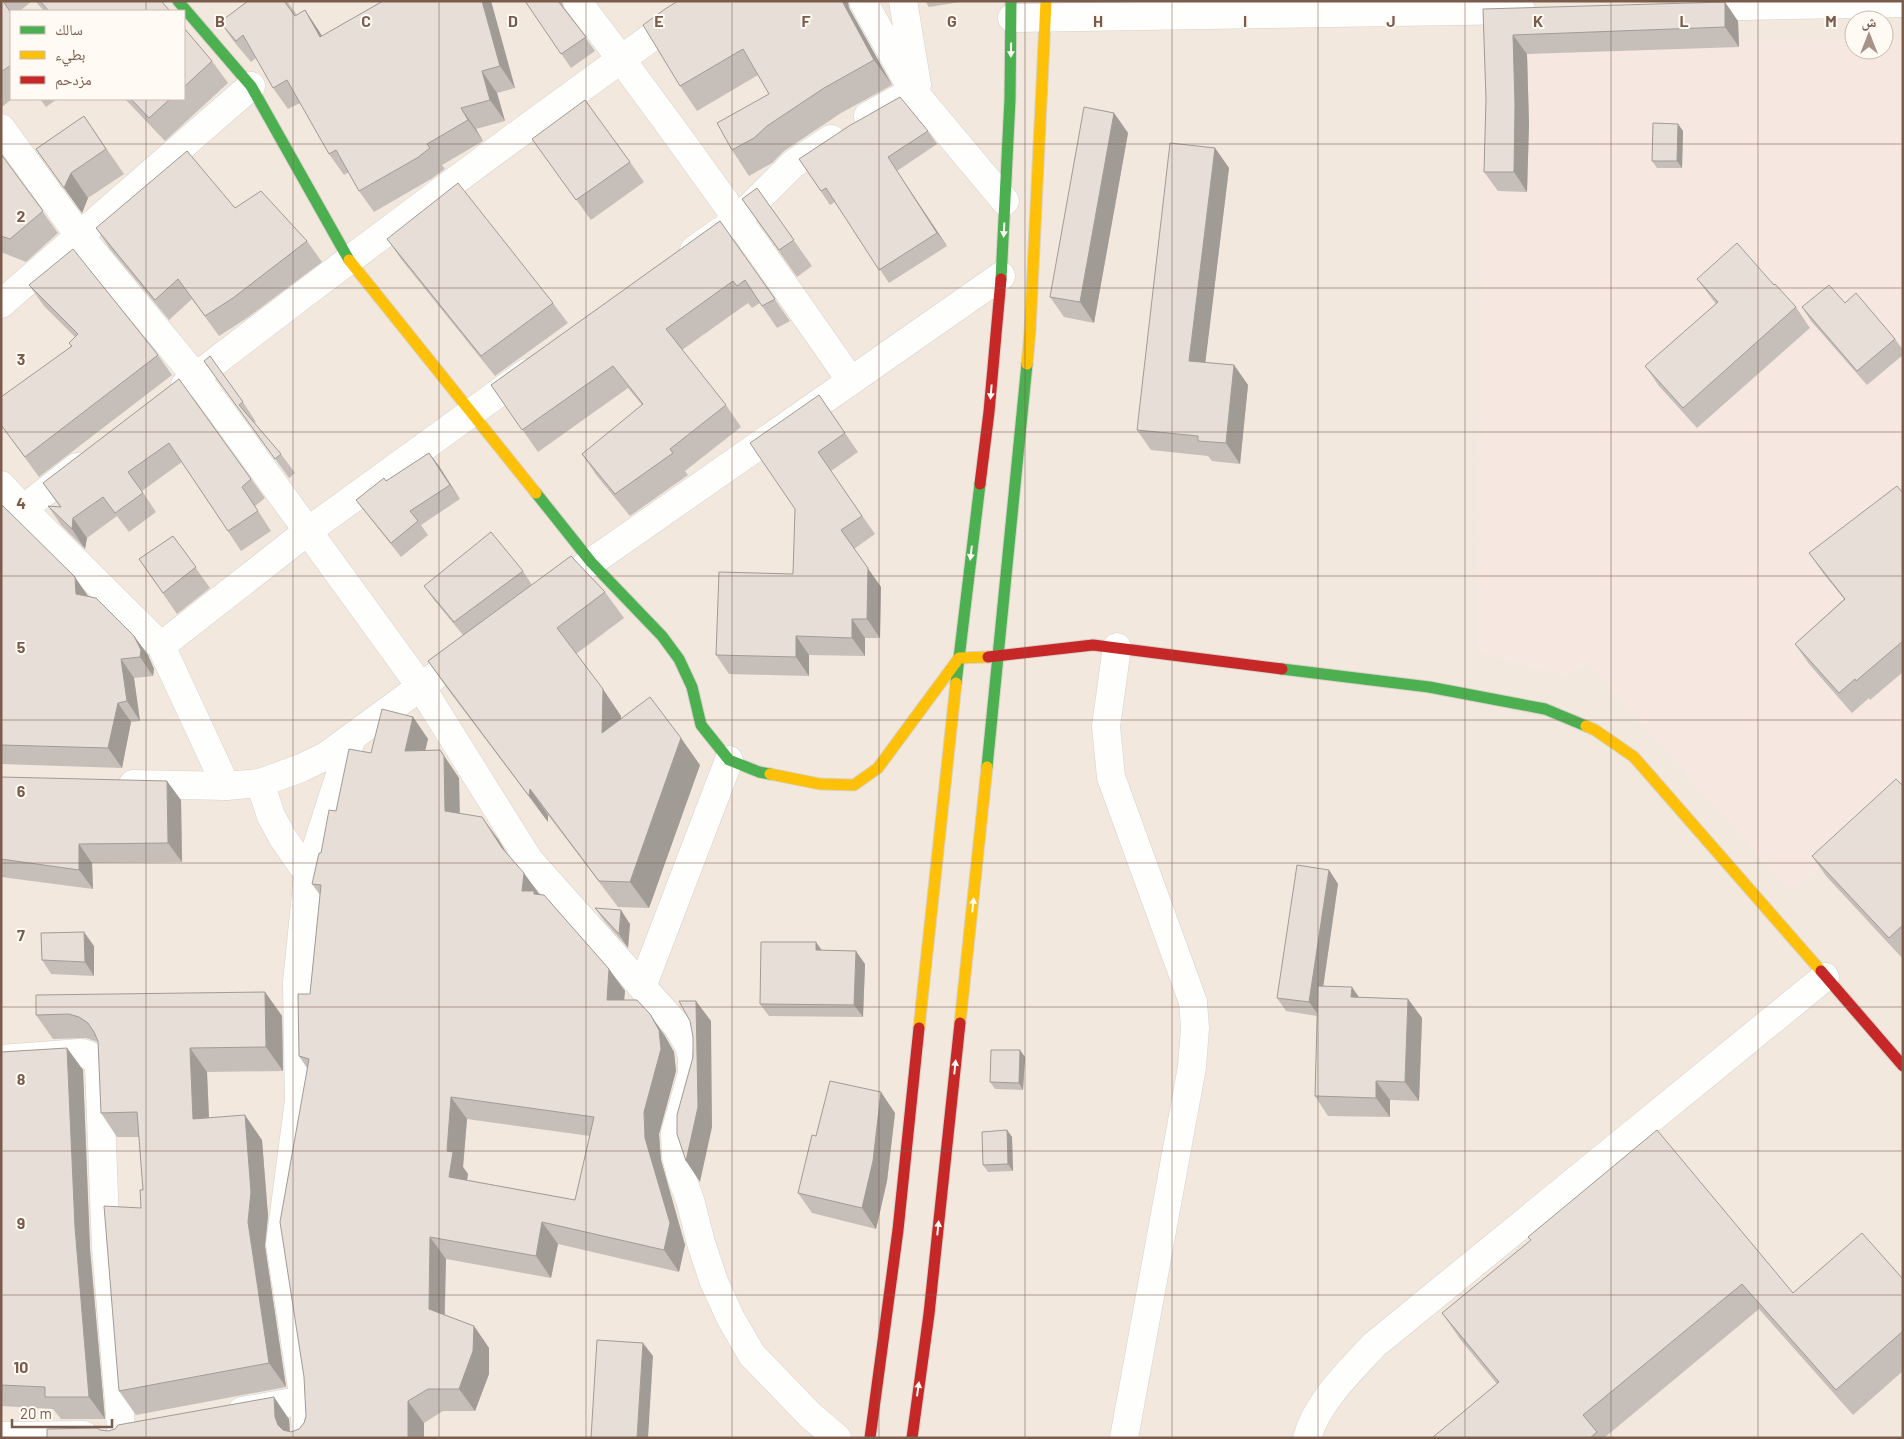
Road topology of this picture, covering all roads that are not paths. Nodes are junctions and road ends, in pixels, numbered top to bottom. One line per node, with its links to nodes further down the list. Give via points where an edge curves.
1 (178, 1): 12 (main road)
2 (577, 1): 11 (street)
3 (702, 1): 11 (street)
4 (863, 1): 13 (street)
5 (903, 1): 13 (street)
6 (1903, 3): 7 (street)
7 (1664, 7)
8 (1047, 9): 9 (street); 10 (street); 36 (main road, via 1030,331)
9 (1544, 9)
10 (1012, 10): 15 (main road, one-way to 15)
11 (621, 59): 16 (street); 18 (street)
12 (251, 86): 17 (street); 18 (main road)
13 (916, 95): 15 (street); 16 (street, via 850,126 793,164)
14 (1, 128): 17 (street)
15 (1005, 201): 20 (main road, one-way to 20)
16 (738, 219): 19 (street); 24 (street)
17 (79, 235): 21 (street); 23 (street)
18 (349, 260): 23 (street); 26 (main road)
19 (673, 266)
20 (1002, 276): 24 (street); 37 (main road, one-way to 37)
21 (1, 304)
22 (544, 360): 26 (street)
23 (196, 377): 25 (street); 30 (street)
24 (851, 381): 31 (street)
25 (164, 401)
26 (471, 412): 30 (street); 31 (main road)
27 (94, 455): 29 (street)
28 (1, 485): 29 (street)
29 (23, 509): 34 (street)
30 (308, 531): 34 (street); 38 (street)
31 (592, 562): 32 (street); 40 (main road, via 662,636 679,660 692,687 701,725)
32 (553, 590)
33 (491, 636): 38 (street)
34 (161, 646): 43 (street)
35 (1116, 647): 36 (main road, via 1093,644); 45 (main road, via 1429,687 1545,709 1595,730 1634,757); 58 (street, via 1106,726 1111,777 1193,1002 1195,1028 1192,1066)
36 (999, 657): 37 (main road); 57 (main road, one-way to 36, via 930,1304)
37 (959, 658): 40 (main road, via 878,768 854,785 820,784 759,772); 56 (main road, via 898,1230)
38 (421, 687): 39 (street); 46 (street, via 529,860)
39 (352, 737): 42 (street, via 326,756); 44 (street)
40 (729, 760): 46 (street)
41 (109, 783): 43 (street)
42 (260, 783): 43 (street); 44 (street, via 271,816)
43 (226, 786)
44 (308, 874): 49 (street, via 298,983 299,1100 280,1244)
45 (1825, 977): 48 (main road); 59 (street, via 1374,1345 1335,1387)
46 (642, 987): 55 (street, via 678,1027 692,1057 692,1073 674,1142 680,1176 714,1282 752,1355)
47 (1, 1059): 53 (street, via 80,1053 92,1057 99,1066 106,1248)
48 (1903, 1066)
49 (304, 1400): 50 (street); 54 (street)
50 (217, 1416)
51 (150, 1429): 53 (street)
52 (1, 1436): 53 (street)
53 (121, 1436)
54 (306, 1438)
55 (837, 1438)
56 (870, 1438)
57 (912, 1438)
58 (1124, 1438)
59 (1307, 1438)

